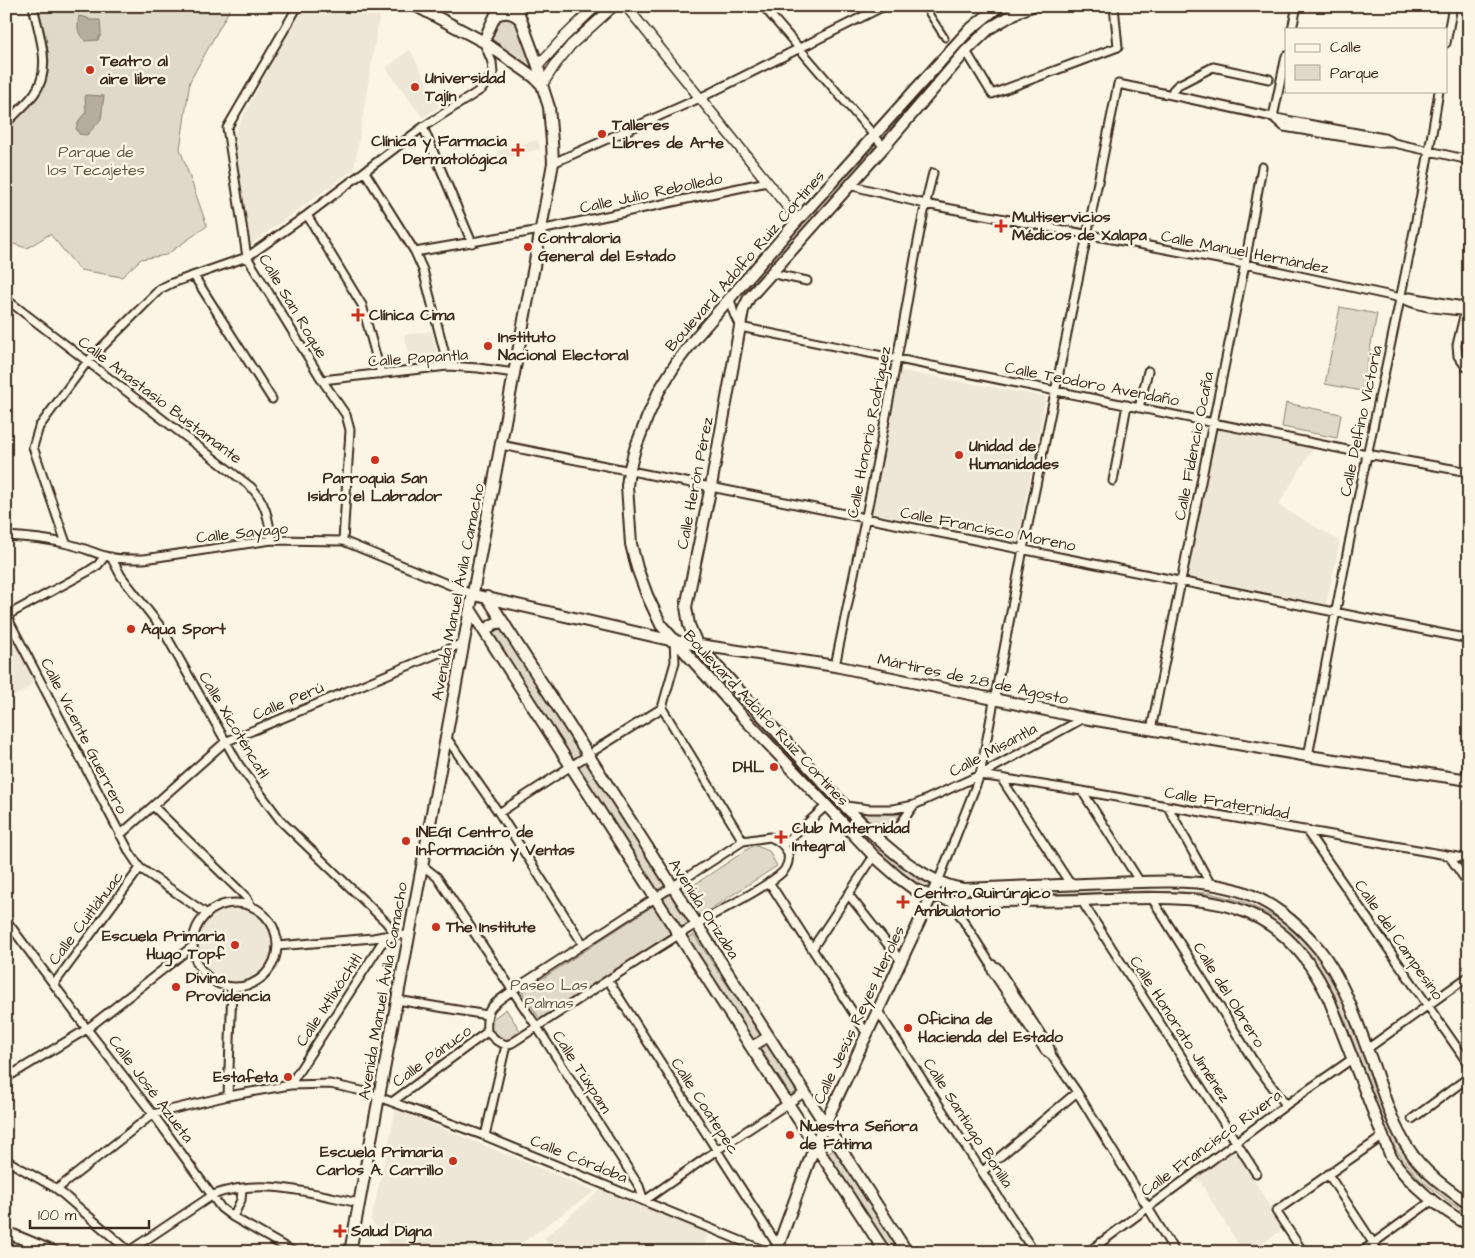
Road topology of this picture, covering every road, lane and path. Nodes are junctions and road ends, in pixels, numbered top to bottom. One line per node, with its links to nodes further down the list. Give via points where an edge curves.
1 (33, 6): 32 (street, via 44,64 42,80 34,95)
2 (298, 6): 51 (street, Calle San Roque, via 227,128)
3 (416, 6): 21 (main road)
4 (516, 6): 17 (main road, Avenida Manuel Ávila Camacho)
5 (596, 6): 25 (street)
6 (614, 6): 27 (street, via 572,45)
7 (626, 6): 30 (street)
8 (764, 6): 22 (street)
9 (884, 6): 22 (street)
10 (924, 6): 20 (street)
11 (999, 6): 34 (main road, Boulevard Adolfo Ruiz Cortines, via 968,31)
12 (1032, 6): 23 (main road, Boulevard Adolfo Ruiz Cortines, via 997,23)
13 (1114, 6): 23 (street, via 1118,47 992,94)
14 (1297, 6): 18 (street)
15 (1453, 6): 19 (street)
16 (498, 11): 17 (main road, via 510,12); 21 (main road)
17 (522, 20): 25 (main road, Avenida Manuel Ávila Camacho)
18 (1292, 28)
19 (1448, 32)
20 (945, 38)
21 (484, 42): 27 (main road); 33 (street, via 492,62 493,73 488,82)
22 (801, 48): 30 (street); 34 (street)
23 (966, 51): 35 (main road, Boulevard Adolfo Ruiz Cortines)
24 (1285, 61): 31 (street)
25 (538, 66): 27 (main road, Avenida Manuel Ávila Camacho)
26 (1268, 80): 29 (street, via 1213,67 1178,85)
27 (542, 86): 38 (main road, Avenida Manuel Ávila Camacho, via 549,107)
28 (1439, 92): 36 (street, Calle Delfino Victoria)
29 (1172, 95): 31 (street); 48 (street, Calle Jesús Reyes Heroles, via 1118,84)
30 (700, 98): 38 (street); 42 (street)
31 (1273, 117): 36 (street, via 1284,127)
32 (6, 123)
33 (423, 128): 40 (street); 49 (street)
34 (875, 136): 35 (street); 46 (main road, Boulevard Adolfo Ruiz Cortines)
35 (884, 147): 43 (main road, Boulevard Adolfo Ruiz Cortines)
36 (1430, 150): 37 (street); 56 (street, Calle Delfino Victoria)
37 (1469, 160)
38 (553, 163): 47 (main road, Avenida Manuel Ávila Camacho)
39 (1262, 167): 52 (street, Calle Fidencio Ocaña)
40 (365, 172): 45 (street); 50 (street)
41 (932, 173): 44 (street, Calle Honorio Rodríguez)
42 (767, 182): 46 (street); 47 (street, Calle Julio Rebolledo)
43 (849, 185): 44 (street, Calle Manuel Hernández); 53 (main road, Boulevard Adolfo Ruiz Cortines)
44 (925, 204): 48 (street, Calle Manuel Hernández); 61 (street, Calle Honorio Rodríguez)
45 (307, 215): 51 (street); 67 (street, via 362,305)
46 (798, 220): 58 (main road, Boulevard Adolfo Ruiz Cortines)
47 (540, 230): 49 (street, Calle Julio Rebolledo); 66 (main road, Avenida Manuel Ávila Camacho)
48 (1086, 234): 52 (street, Calle Manuel Hernández); 69 (street, Calle Jesús Reyes Heroles)
49 (472, 243): 50 (street, Calle Julio Rebolledo)
50 (415, 252): 63 (street, via 423,270)
51 (247, 257): 54 (street); 68 (street, Calle San Roque)
52 (1245, 264): 56 (street, Calle Manuel Hernández); 73 (street, Calle Fidencio Ocaña)
53 (770, 273): 55 (street); 60 (main road, Boulevard Adolfo Ruiz Cortines, via 749,298)
54 (194, 276): 62 (street, via 160,289); 70 (street)
55 (807, 282)
56 (1401, 298): 59 (street, Calle Manuel Hernández, via 1424,306); 75 (street, Calle Delfino Victoria)
57 (6, 299): 62 (street, Calle Anastasio Bustamante)
58 (730, 299): 60 (street); 76 (main road, Boulevard Adolfo Ruiz Cortines, via 696,337 659,391)
59 (1468, 310): 64 (street, via 1457,345 1458,356)
60 (740, 327): 61 (street, Calle Teodoro Avendaño); 79 (main road, Calle Herón Pérez)
61 (897, 359): 69 (street, Calle Teodoro Avendaño); 80 (street, Calle Honorio Rodríguez)
62 (87, 362): 82 (street, Calle Anastasio Bustamante, via 252,487 265,506); 84 (street, via 39,427 33,447)
63 (448, 366): 66 (street, Calle Papantla); 67 (street, Calle Papantla)
64 (1466, 368)
65 (1148, 371): 72 (street)
66 (515, 373): 74 (main road, Avenida Manuel Ávila Camacho)
67 (381, 374): 68 (street, Calle Papantla)
68 (322, 380): 83 (street, Calle San Roque, via 346,416 350,430)
69 (1056, 391): 71 (street, Calle Teodoro Avendaño); 85 (street, Calle Jesús Reyes Heroles)
70 (272, 399)
71 (1127, 405): 72 (street, Calle Teodoro Avendaño); 78 (street)
72 (1139, 408): 73 (street, Calle Teodoro Avendaño)
73 (1212, 422): 75 (street, Calle Teodoro Avendaño); 87 (street, Calle Fidencio Ocaña)
74 (501, 445): 76 (street, Calle Francisco Moreno); 88 (main road, Avenida Manuel Ávila Camacho)
75 (1367, 454): 77 (street, Calle Teodoro Avendaño); 92 (street, Calle Delfino Victoria)
76 (628, 471): 79 (street, Calle Francisco Moreno); 97 (main road, Boulevard Adolfo Ruiz Cortines, via 628,514 637,568 661,624)
77 (1469, 472)
78 (1113, 481)
79 (711, 486): 80 (street, Calle Francisco Moreno); 99 (main road, Calle Herón Pérez, via 686,606)
80 (866, 518): 85 (street, Calle Francisco Moreno); 100 (street, Calle Honorio Rodríguez)
81 (6, 536): 84 (street, Calle Sayago)
82 (272, 540): 83 (street, Calle Sayago); 86 (street, Calle Sayago, via 144,559)
83 (343, 541): 89 (street, Calle Sayago)
84 (66, 543): 86 (street, Calle Sayago)
85 (1022, 550): 87 (street, Calle Francisco Moreno); 101 (street, Calle Jesús Reyes Heroles)
86 (108, 556): 93 (street, via 87,572); 106 (street, Calle Xicoténcatl, via 163,630)
87 (1181, 581): 92 (street, Calle Francisco Moreno); 104 (street, Calle Fidencio Ocaña)
88 (476, 582): 89 (main road, Avenida Manuel Ávila Camacho); 90 (main road, Avenida Orizaba)
89 (474, 595): 90 (main road, Mártires de 28 de Agosto); 91 (main road, Avenida Manuel Ávila Camacho)
90 (489, 598): 94 (main road, Avenida Orizaba); 97 (main road, Mártires de 28 de Agosto)
91 (470, 609): 95 (main road, Avenida Orizaba); 98 (main road, Avenida Manuel Ávila Camacho)
92 (1336, 613): 96 (street, Calle Francisco Moreno); 108 (street, Calle Delfino Victoria)
93 (6, 615): 123 (street, Calle Vicente Guerrero)
94 (504, 623): 95 (main road, via 497,622); 107 (main road, Avenida Orizaba)
95 (486, 632): 110 (main road, Avenida Orizaba)
96 (1469, 639)
97 (674, 641): 99 (main road, Mártires de 28 de Agosto); 102 (street, via 675,662); 116 (main road, Boulevard Adolfo Ruiz Cortines)
98 (463, 643): 105 (main road, Avenida Manuel Ávila Camacho); 106 (street, Calle Perú)
99 (697, 644): 100 (main road, Mártires de 28 de Agosto); 117 (main road, Boulevard Adolfo Ruiz Cortines)
100 (835, 666): 101 (main road, Mártires de 28 de Agosto)
101 (995, 700): 103 (main road, Mártires de 28 de Agosto); 111 (street, Calle Jesús Reyes Heroles)
102 (662, 708): 107 (street); 124 (street)
103 (1084, 718): 104 (main road, Mártires de 28 de Agosto); 111 (street, Calle Misantla)
104 (1151, 730): 108 (main road, Mártires de 28 de Agosto)
105 (446, 737): 120 (street); 129 (main road, Avenida Manuel Ávila Camacho)
106 (225, 742): 118 (street, Calle Perú); 148 (street, Calle Xicoténcatl, via 281,821)
107 (592, 752): 110 (street); 137 (main road, Avenida Orizaba)
108 (1308, 756): 113 (main road, Mártires de 28 de Agosto)
109 (1469, 761): 113 (street)
110 (570, 766): 120 (street); 141 (main road, Avenida Orizaba)
111 (980, 775): 112 (street, Calle Fraternidad); 115 (street, Calle Misantla); 132 (street, Calle Jesús Reyes Heroles)
112 (1001, 778): 114 (street, Calle Fraternidad); 134 (street)
113 (1467, 779)
114 (1082, 791): 119 (street, Calle Fraternidad); 133 (street)
115 (914, 805): 117 (street, Calle Misantla, via 869,809); 121 (street)
116 (826, 806): 125 (street); 126 (main road, Boulevard Adolfo Ruiz Cortines)
117 (846, 806): 132 (main road, Boulevard Adolfo Ruiz Cortines, via 886,845)
118 (154, 807): 123 (street, Calle Perú); 144 (street, via 241,891)
119 (1168, 807): 122 (street, Calle Fraternidad); 135 (street)
120 (498, 813): 151 (street)
121 (899, 826)
122 (1306, 830): 127 (street, Calle Fraternidad); 162 (street, Calle del Campesino)
123 (120, 836): 130 (street, Calle Vicente Guerrero)
124 (743, 841): 125 (street, via 770,837); 137 (street)
125 (783, 844): 131 (street, via 788,852 788,862 784,871)
126 (874, 856): 138 (street); 139 (main road, Boulevard Adolfo Ruiz Cortines, via 914,889)
127 (1449, 856): 128 (street, Calle Fraternidad); 136 (street)
128 (1469, 859)
129 (422, 865): 150 (main road, Avenida Manuel Ávila Camacho); 160 (street, Calle Túxpam, via 437,877)
130 (140, 868): 145 (street); 158 (street, Calle Cuitláhuac)
131 (769, 882): 147 (street); 154 (street)
132 (938, 882): 134 (main road, Boulevard Adolfo Ruiz Cortines, via 963,889); 139 (main road, Calle Jesús Reyes Heroles)
133 (1140, 882): 134 (main road, Boulevard Adolfo Ruiz Cortines); 135 (main road, Boulevard Adolfo Ruiz Cortines)
134 (1071, 885)
135 (1212, 885): 172 (main road, Boulevard Adolfo Ruiz Cortines, via 1261,900 1301,929 1332,968)
136 (1469, 885)
137 (672, 888): 141 (street); 147 (main road, Avenida Orizaba)
138 (848, 894): 154 (street); 155 (street)
139 (931, 896): 143 (main road, Boulevard Adolfo Ruiz Cortines); 155 (main road, Calle Jesús Reyes Heroles)
140 (1151, 897): 142 (main road, Boulevard Adolfo Ruiz Cortines); 173 (main road, Boulevard Adolfo Ruiz Cortines, via 1188,899 1236,908 1258,916 1275,928 1291,942 1319,977); 184 (street, Calle del Obrero, via 1256,1065)
141 (656, 898): 149 (main road, Avenida Orizaba); 151 (street)
142 (1081, 900): 143 (main road, Boulevard Adolfo Ruiz Cortines); 190 (street, Calle Honorato Jiménez)
143 (951, 901): 178 (street)
144 (251, 906): 145 (street, via 230,903); 153 (street, via 272,925)
145 (207, 914): 152 (street, via 194,932)
146 (6, 920): 158 (street, Calle José Azueta)
147 (696, 924): 149 (street); 169 (main road, Avenida Orizaba)
148 (395, 934): 150 (street); 153 (street); 177 (street, Calle Ixtlixóchitl, via 381,944)
149 (680, 935): 157 (street); 171 (main road, Avenida Orizaba)
150 (409, 936): 161 (main road, Avenida Manuel Ávila Camacho)
151 (583, 944): 160 (street)
152 (192, 946): 159 (street, via 196,963 207,977); 166 (street)
153 (277, 946): 159 (street, via 276,955 264,975 244,986)
154 (812, 949): 168 (street)
155 (901, 961): 163 (main road, Calle Jesús Reyes Heroles)
156 (1469, 976): 162 (street)
157 (608, 980): 165 (street); 192 (street, Calle Coatepec)
158 (54, 984): 166 (street, Calle José Azueta)
159 (232, 987): 180 (street)
160 (513, 990): 164 (street, via 489,1009); 165 (street, Calle Túxpam)
161 (397, 1000): 164 (street); 181 (main road, Avenida Manuel Ávila Camacho)
162 (1428, 1006): 172 (street); 174 (street, Calle del Campesino)
163 (878, 1011): 168 (main road, Calle Jesús Reyes Heroles); 194 (street, Calle Santiago Bonilla)
164 (487, 1016): 167 (street)
165 (537, 1027): 170 (street); 200 (street, Calle Túxpam, via 639,1186)
166 (87, 1029): 176 (street); 185 (street, Calle José Azueta)
167 (487, 1032): 170 (street); 182 (street, Calle Pánuco)
168 (867, 1034): 187 (main road, Calle Jesús Reyes Heroles)
169 (768, 1038): 171 (street); 179 (main road, Avenida Orizaba)
170 (506, 1045): 188 (street)
171 (751, 1047): 183 (main road, Avenida Orizaba)
172 (1367, 1048): 203 (main road, Boulevard Adolfo Ruiz Cortines, via 1408,1148 1429,1173)
173 (1352, 1059): 184 (street, Calle Francisco Rivera); 189 (main road, Boulevard Adolfo Ruiz Cortines)
174 (1469, 1065)
175 (1469, 1077): 186 (street)
176 (6, 1078)
177 (290, 1085): 180 (street, Calle Córdoba); 181 (street, Calle Córdoba, via 330,1084)
178 (1077, 1092): 194 (street); 204 (street)
179 (804, 1093): 183 (street); 187 (main road, Avenida Orizaba)
180 (228, 1096): 185 (street, Calle Córdoba)
181 (379, 1097): 182 (street, Calle Córdoba); 202 (main road, Avenida Manuel Ávila Camacho)
182 (392, 1102): 188 (street, Calle Córdoba)
183 (788, 1102): 191 (main road, Avenida Orizaba); 192 (street)
184 (1286, 1105): 190 (street, Calle Francisco Rivera)
185 (153, 1114): 197 (street); 199 (street, Calle José Azueta)
186 (1412, 1119)
187 (825, 1124): 191 (main road, Calle Jesús Reyes Heroles); 216 (main road, Avenida Orizaba)
188 (486, 1136): 200 (street, Calle Córdoba)
189 (1382, 1137): 196 (street); 201 (main road, Boulevard Adolfo Ruiz Cortines, via 1402,1172)
190 (1236, 1142): 195 (street, Calle Honorato Jiménez); 204 (street, Calle Francisco Rivera)
191 (816, 1145): 209 (main road, Calle Jesús Reyes Heroles); 215 (main road, Avenida Orizaba)
192 (717, 1150): 200 (street); 209 (street, Calle Coatepec)
193 (6, 1160): 197 (street)
194 (983, 1171): 217 (street, Calle Santiago Bonilla)
195 (1256, 1172)
196 (1328, 1174): 208 (street); 220 (street, via 1276,1211)
197 (57, 1189): 210 (street)
198 (242, 1189): 199 (street); 202 (street, via 282,1187); 205 (street)
199 (213, 1195): 205 (street, Calle José Azueta, via 221,1208); 210 (street)
200 (644, 1200): 214 (street, Calle Córdoba)
201 (1433, 1200): 206 (main road, Boulevard Adolfo Ruiz Cortines); 208 (street)
202 (359, 1203): 213 (main road, Avenida Manuel Ávila Camacho)
203 (1469, 1204)
204 (1147, 1207): 218 (street, Calle Francisco Rivera); 219 (street)
205 (234, 1217): 212 (street, Calle José Azueta)
206 (1469, 1225)
207 (6, 1232): 211 (main road)
208 (1373, 1243): 221 (street); 222 (street)
209 (777, 1249)
210 (130, 1251)
211 (54, 1252)
212 (294, 1252)
213 (350, 1252)
214 (768, 1252)
215 (885, 1252)
216 (907, 1252)
217 (1034, 1252)
218 (1088, 1252)
219 (1175, 1252)
220 (1303, 1252)
221 (1361, 1252)
222 (1379, 1252)

